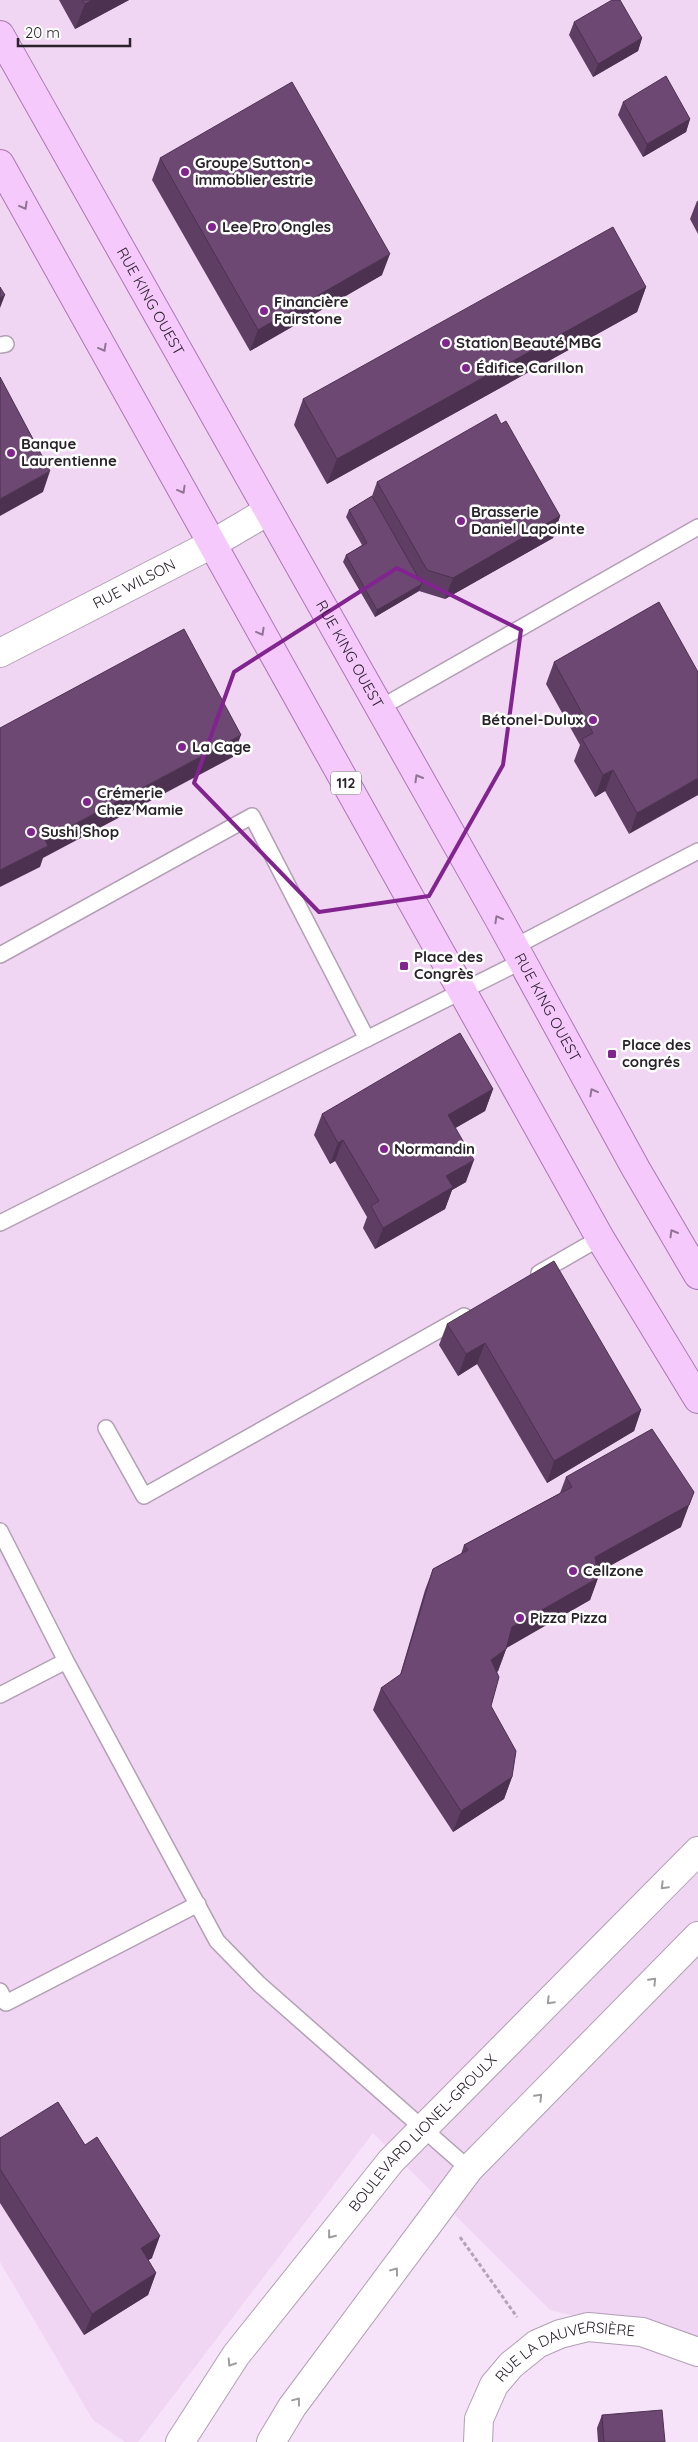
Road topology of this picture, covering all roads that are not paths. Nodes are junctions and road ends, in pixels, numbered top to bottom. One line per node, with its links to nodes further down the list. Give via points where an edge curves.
1 (0, 35): 2 (main road, RUE KING OUEST)
2 (7, 63): 4 (main road, RUE KING OUEST)
3 (0, 164): 6 (main road, 112, one-way to 6)
4 (268, 511): 6 (main road, RUE WILSON); 8 (main road, RUE KING OUEST)
5 (698, 527): 8 (lane)
6 (212, 544): 7 (main road, RUE WILSON); 12 (main road, 112, one-way to 12)
7 (0, 652)
8 (378, 709): 10 (main road, RUE KING OUEST, one-way to 8)
9 (698, 850): 10 (lane)
10 (518, 954): 12 (lane); 16 (main road, RUE KING OUEST, one-way to 10)
11 (0, 956): 13 (lane, via 252,816)
12 (463, 992): 13 (lane); 15 (main road, 112)
13 (367, 1039): 14 (lane)
14 (0, 1223)
15 (600, 1238): 17 (lane); 19 (main road, 112)
16 (698, 1275)
17 (524, 1281)
18 (474, 1310): 20 (lane, via 144,1496)
19 (698, 1399)
20 (106, 1428)
21 (0, 1531): 22 (lane)
22 (66, 1661): 23 (lane); 25 (lane)
23 (0, 1696)
24 (698, 1851): 28 (main road, BOULEVARD LIONEL-GROULX, one-way to 28)
25 (198, 1904): 27 (lane, via 6,2003); 28 (lane, via 217,1941 259,1984)
26 (698, 1936): 29 (main road, one-way to 26)
27 (0, 1991)
28 (424, 2128): 29 (lane); 31 (main road, BOULEVARD LIONEL-GROULX, one-way to 31, via 391,2161 236,2355)
29 (470, 2168): 32 (main road, one-way to 29, via 292,2407)
30 (698, 2352): 33 (main road, RUE LA DAUVERSIÈRE, via 642,2332 588,2326 537,2344 494,2385 479,2419)
31 (180, 2442)
32 (271, 2442)
33 (478, 2442)

